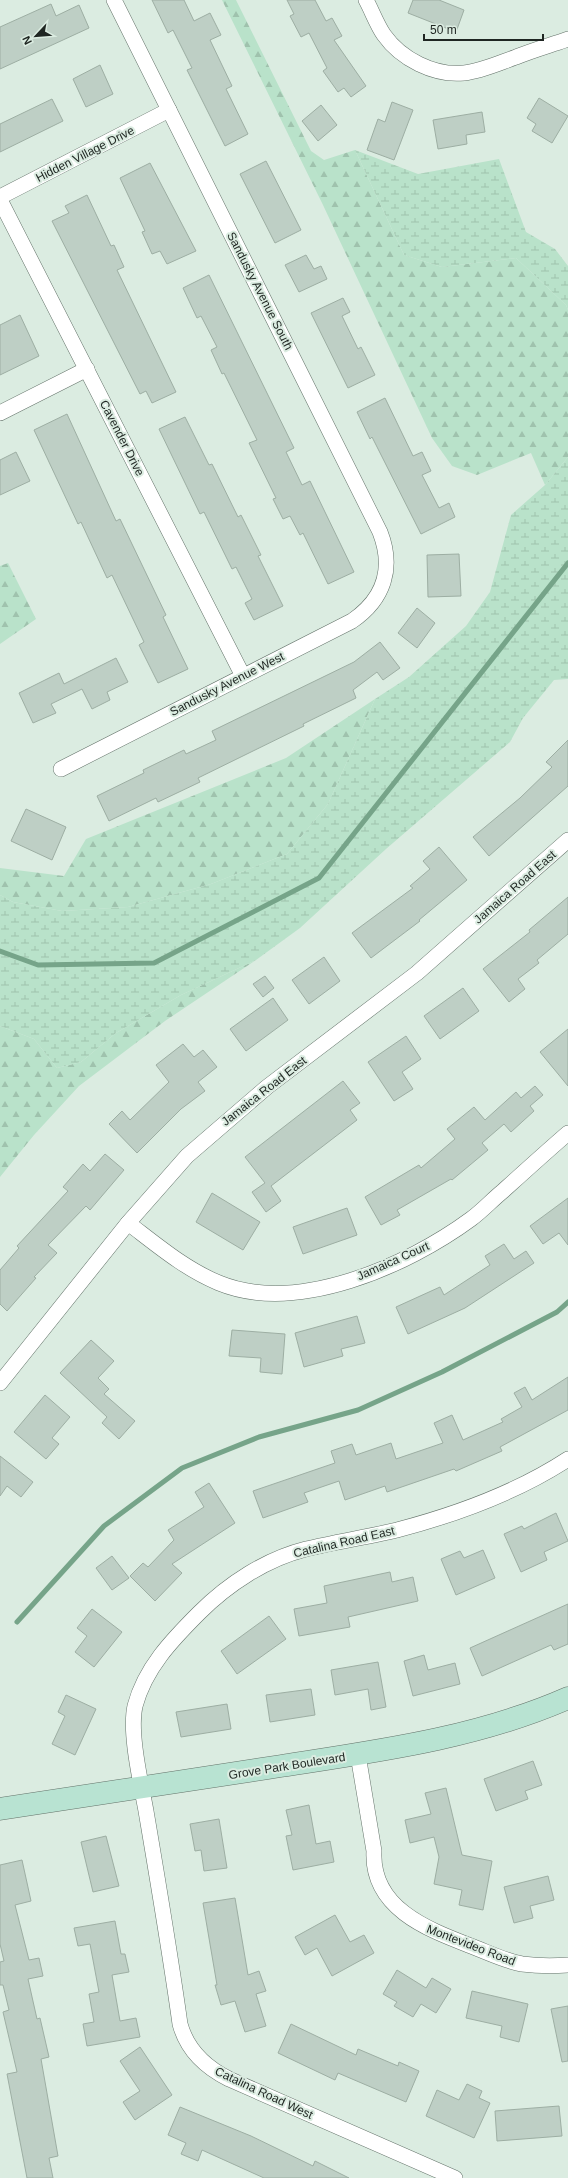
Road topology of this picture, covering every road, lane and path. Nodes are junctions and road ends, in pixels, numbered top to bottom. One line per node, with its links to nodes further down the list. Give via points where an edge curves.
1 (114, 0): 4 (street, Sandusky Avenue South)
2 (366, 0): 3 (street, via 383,34 394,46 419,64 440,71 464,73 487,68)
3 (568, 38)
4 (169, 110): 5 (street, Hidden Village Drive); 8 (street, Sandusky Avenue South, via 380,532 386,551 386,569)
5 (0, 199): 6 (street, Cavender Drive)
6 (87, 369): 7 (street); 9 (street, Cavender Drive)
7 (0, 413)
8 (382, 586): 9 (street, Sandusky Avenue West, via 374,602 352,621)
9 (243, 676): 10 (street, Sandusky Avenue West)
10 (61, 768)
11 (568, 840): 13 (street, Jamaica Road East, via 417,973 267,1086 218,1127 187,1156)
12 (568, 1133): 13 (street, Jamaica Court, via 472,1219 436,1242 396,1263 359,1277 317,1288 286,1293 252,1292 220,1283 187,1268)
13 (128, 1223): 14 (street, Jamaica Road East)
14 (0, 1383)
15 (568, 1459): 18 (street, Catalina Road East, via 534,1480 454,1514 396,1530 304,1550 275,1560 241,1578 212,1601 154,1663 142,1685 135,1708 135,1729)
16 (568, 1698): 17 (street, Grove Park Boulevard, via 515,1718 441,1739)
17 (358, 1755): 18 (street, Grove Park Boulevard); 20 (street, Montevideo Road, via 374,1860 384,1890 398,1909 424,1928 499,1957 521,1964)
18 (142, 1788): 19 (street, Grove Park Boulevard); 21 (street, Catalina Road West, via 180,2024 198,2058 229,2079)
19 (0, 1809)
20 (568, 1965)
21 (455, 2178)

